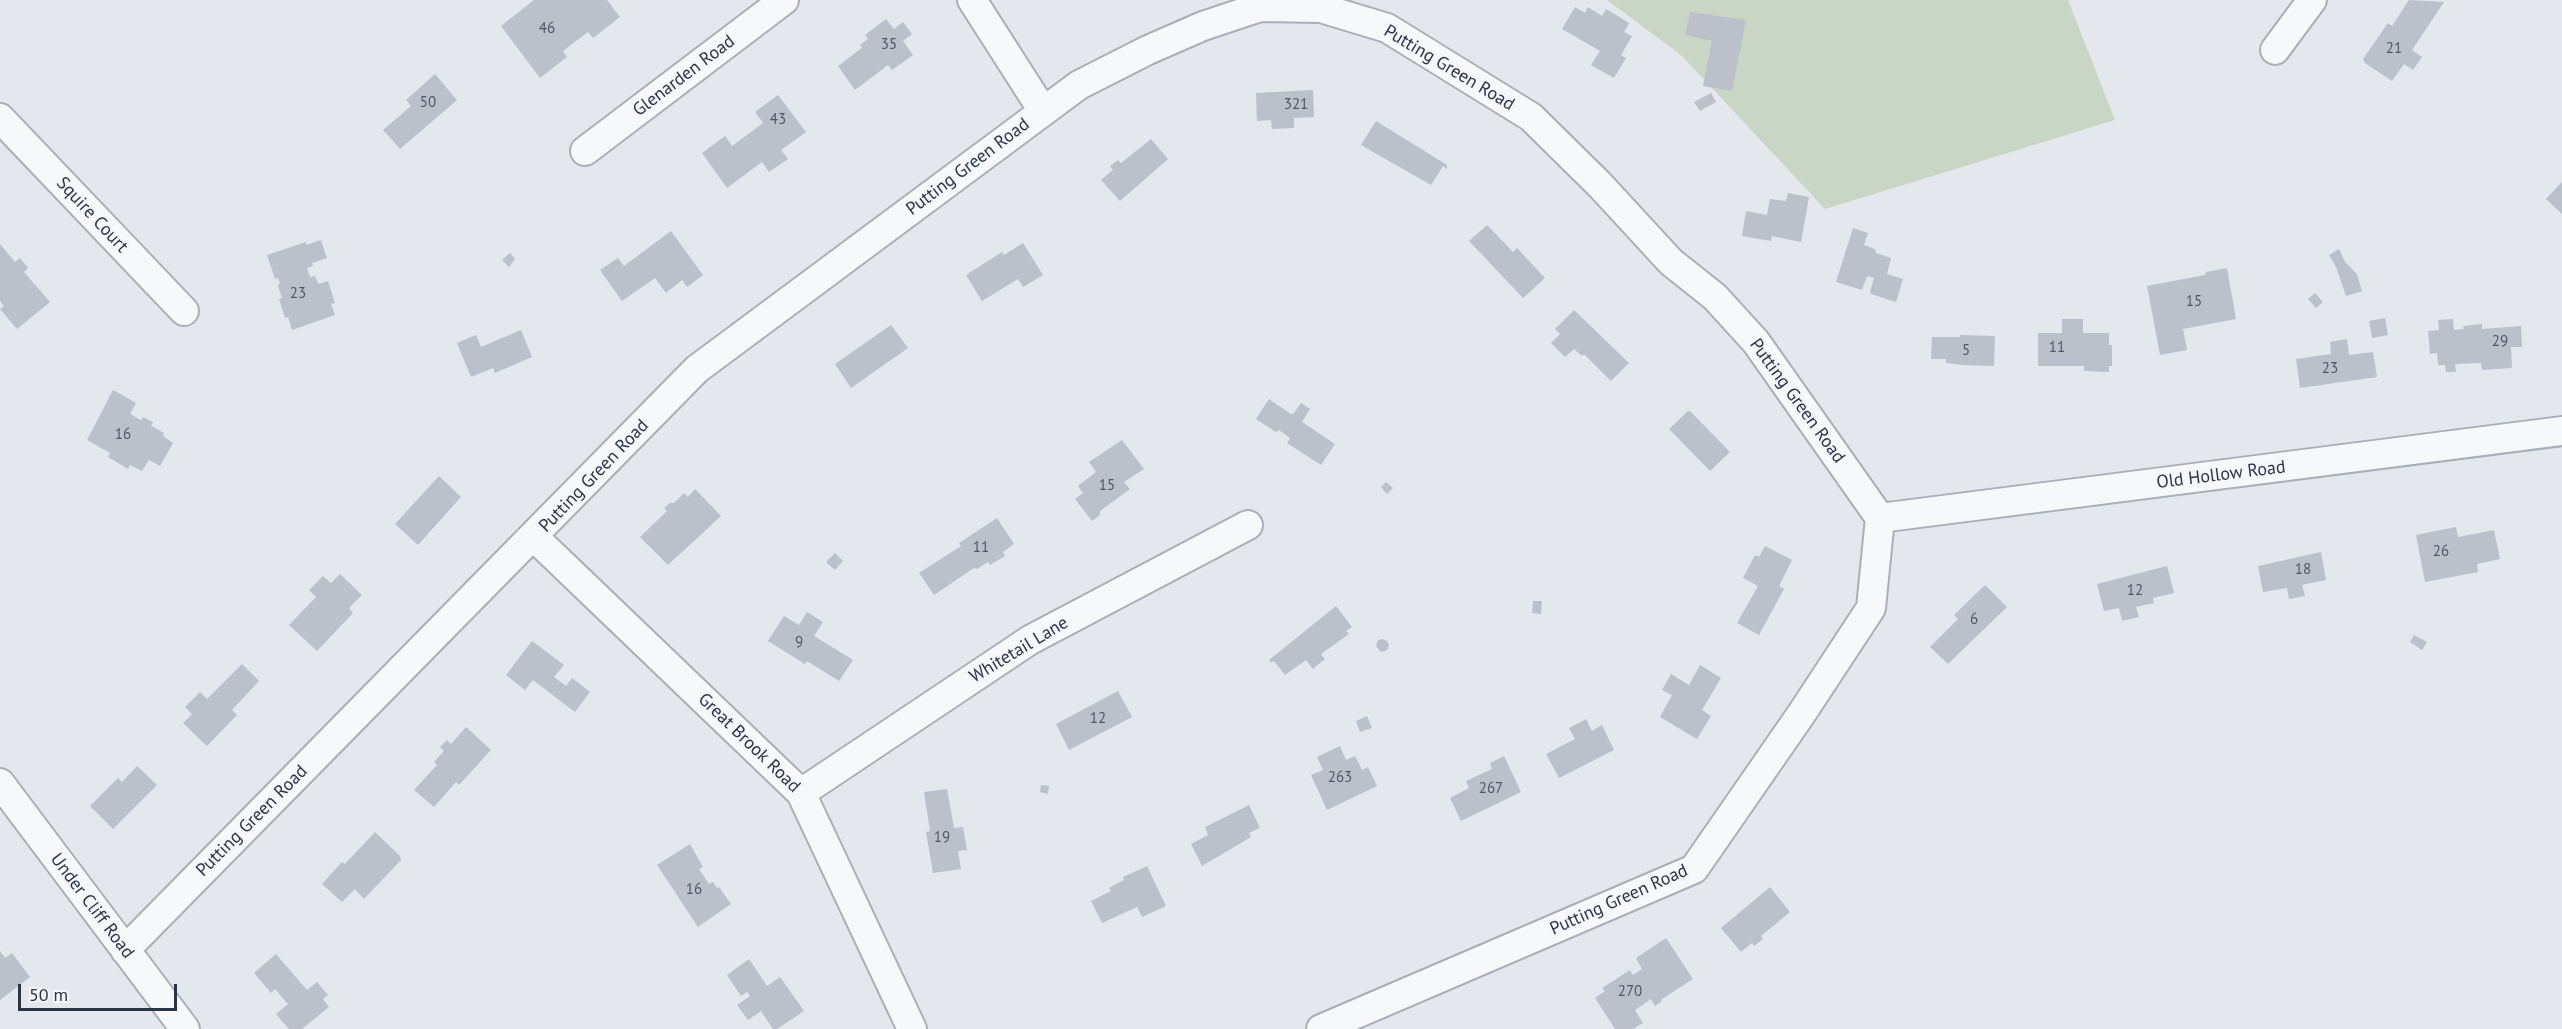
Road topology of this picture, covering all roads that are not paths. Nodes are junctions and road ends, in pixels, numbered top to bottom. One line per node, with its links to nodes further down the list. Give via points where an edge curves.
1 (784, 0): 7 (street, Glenarden Road)
2 (972, 0): 5 (street)
3 (2312, 0): 4 (street)
4 (2275, 50)
5 (1043, 111): 10 (street, Putting Green Road, via 1079,85 1148,50 1260,7 1321,8 1387,28 1531,117 1671,262 1715,297 1756,342); 12 (street, Putting Green Road, via 698,369)
6 (0, 118): 8 (street, Squire Court)
7 (585, 151)
8 (184, 311)
9 (2562, 431): 10 (street, Old Hollow Road)
10 (1880, 518): 18 (street, Putting Green Road, via 1871,608 1694,868)
11 (1248, 525): 14 (street, Whitetail Lane, via 1030,640)
12 (534, 537): 14 (street, Great Brook Road); 15 (street, Putting Green Road)
13 (0, 783): 15 (street, Under Cliff Road)
14 (801, 793): 17 (street, Great Brook Road)
15 (125, 950): 16 (street, Under Cliff Road)
16 (185, 1029)
17 (912, 1029)
18 (1321, 1029)

